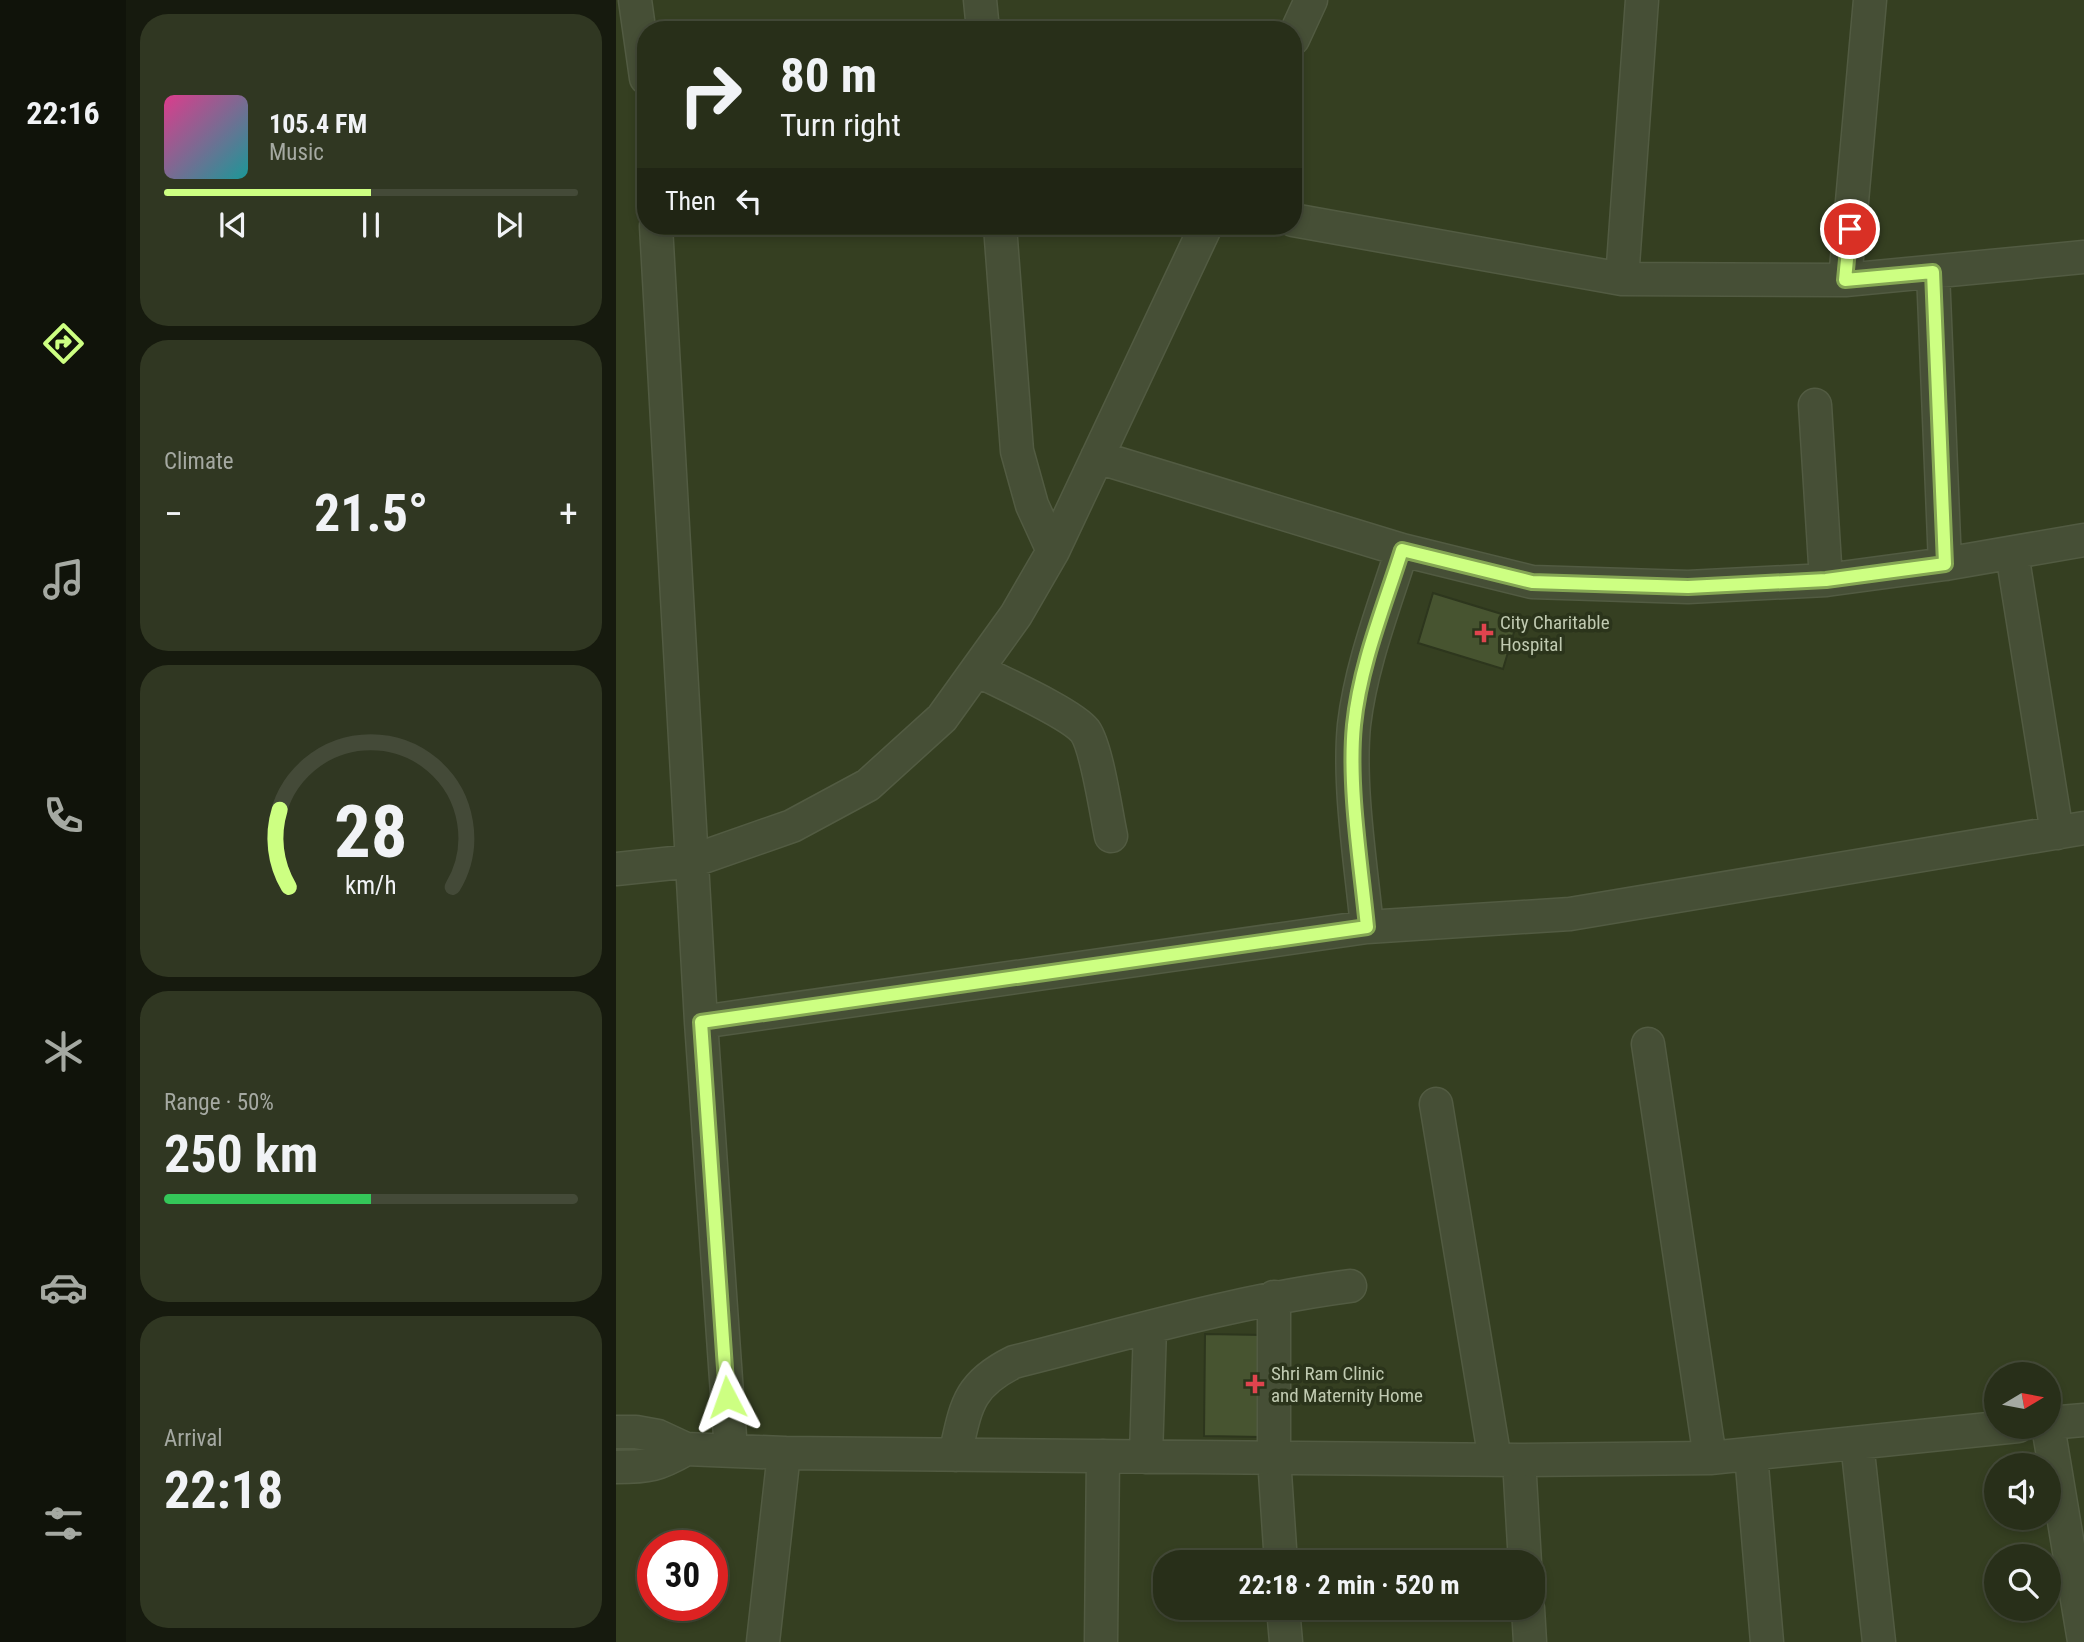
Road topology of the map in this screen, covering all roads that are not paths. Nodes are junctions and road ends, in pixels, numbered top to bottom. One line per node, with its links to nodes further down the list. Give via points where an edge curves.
1 (635, 0): 6 (street)
2 (980, 0): 7 (street)
3 (1311, 0): 8 (street)
4 (1642, 0): 15 (street)
5 (1870, 0): 16 (street)
6 (638, 21)
7 (982, 21)
8 (1301, 21)
9 (1302, 222): 15 (street)
10 (657, 235): 28 (street)
11 (1001, 235): 21 (street, via 1017,451 1032,505)
12 (1202, 235): 18 (street)
13 (2084, 257): 14 (street)
14 (1933, 272): 16 (street); 23 (street)
15 (1622, 279): 16 (street)
16 (1845, 280)
17 (1815, 405): 24 (street)
18 (1097, 457): 20 (street); 21 (street)
19 (2084, 540): 22 (street)
20 (1402, 550): 24 (street, via 1532,582 1688,587); 30 (street, via 1363,671 1354,726 1354,789)
21 (1053, 551): 25 (street)
22 (2012, 553): 23 (street); 26 (street)
23 (1945, 564): 24 (street)
24 (1826, 580)
25 (977, 670): 27 (street, via 1068,717 1084,731 1092,746); 28 (street, via 942,718 868,785 792,826)
26 (2071, 830): 30 (street, via 1570,915)
27 (1111, 836)
28 (692, 861): 29 (street); 31 (street)
29 (616, 869)
30 (1367, 927): 31 (street)
31 (701, 1022): 44 (street)
32 (1648, 1044): 51 (street)
33 (1436, 1104): 52 (street)
34 (1350, 1286): 35 (street)
35 (1274, 1297): 36 (street); 50 (street)
36 (1150, 1327): 47 (street, via 1014,1362 992,1373 975,1390); 49 (street)
37 (2084, 1420): 38 (street)
38 (2062, 1423)
39 (1984, 1430): 42 (street)
40 (616, 1432): 43 (street, via 658,1436)
41 (2051, 1439): 64 (street)
42 (1857, 1443): 46 (street); 63 (street)
43 (686, 1448): 44 (street); 53 (street, via 662,1463)
44 (731, 1451): 45 (street)
45 (784, 1453): 47 (street); 58 (street)
46 (1751, 1454): 51 (street); 62 (street)
47 (955, 1455): 48 (street)
48 (1103, 1456): 49 (street); 59 (street)
49 (1146, 1457): 50 (street)
50 (1274, 1458): 52 (street); 54 (street)
51 (1710, 1458): 52 (street)
52 (1507, 1460): 55 (street)
53 (616, 1468)
54 (1279, 1550)
55 (1523, 1550)
56 (1284, 1620): 60 (street)
57 (1529, 1620): 61 (street)
58 (763, 1642)
59 (1101, 1642)
60 (1286, 1642)
61 (1530, 1642)
62 (1767, 1642)
63 (1879, 1642)
64 (2084, 1642)

